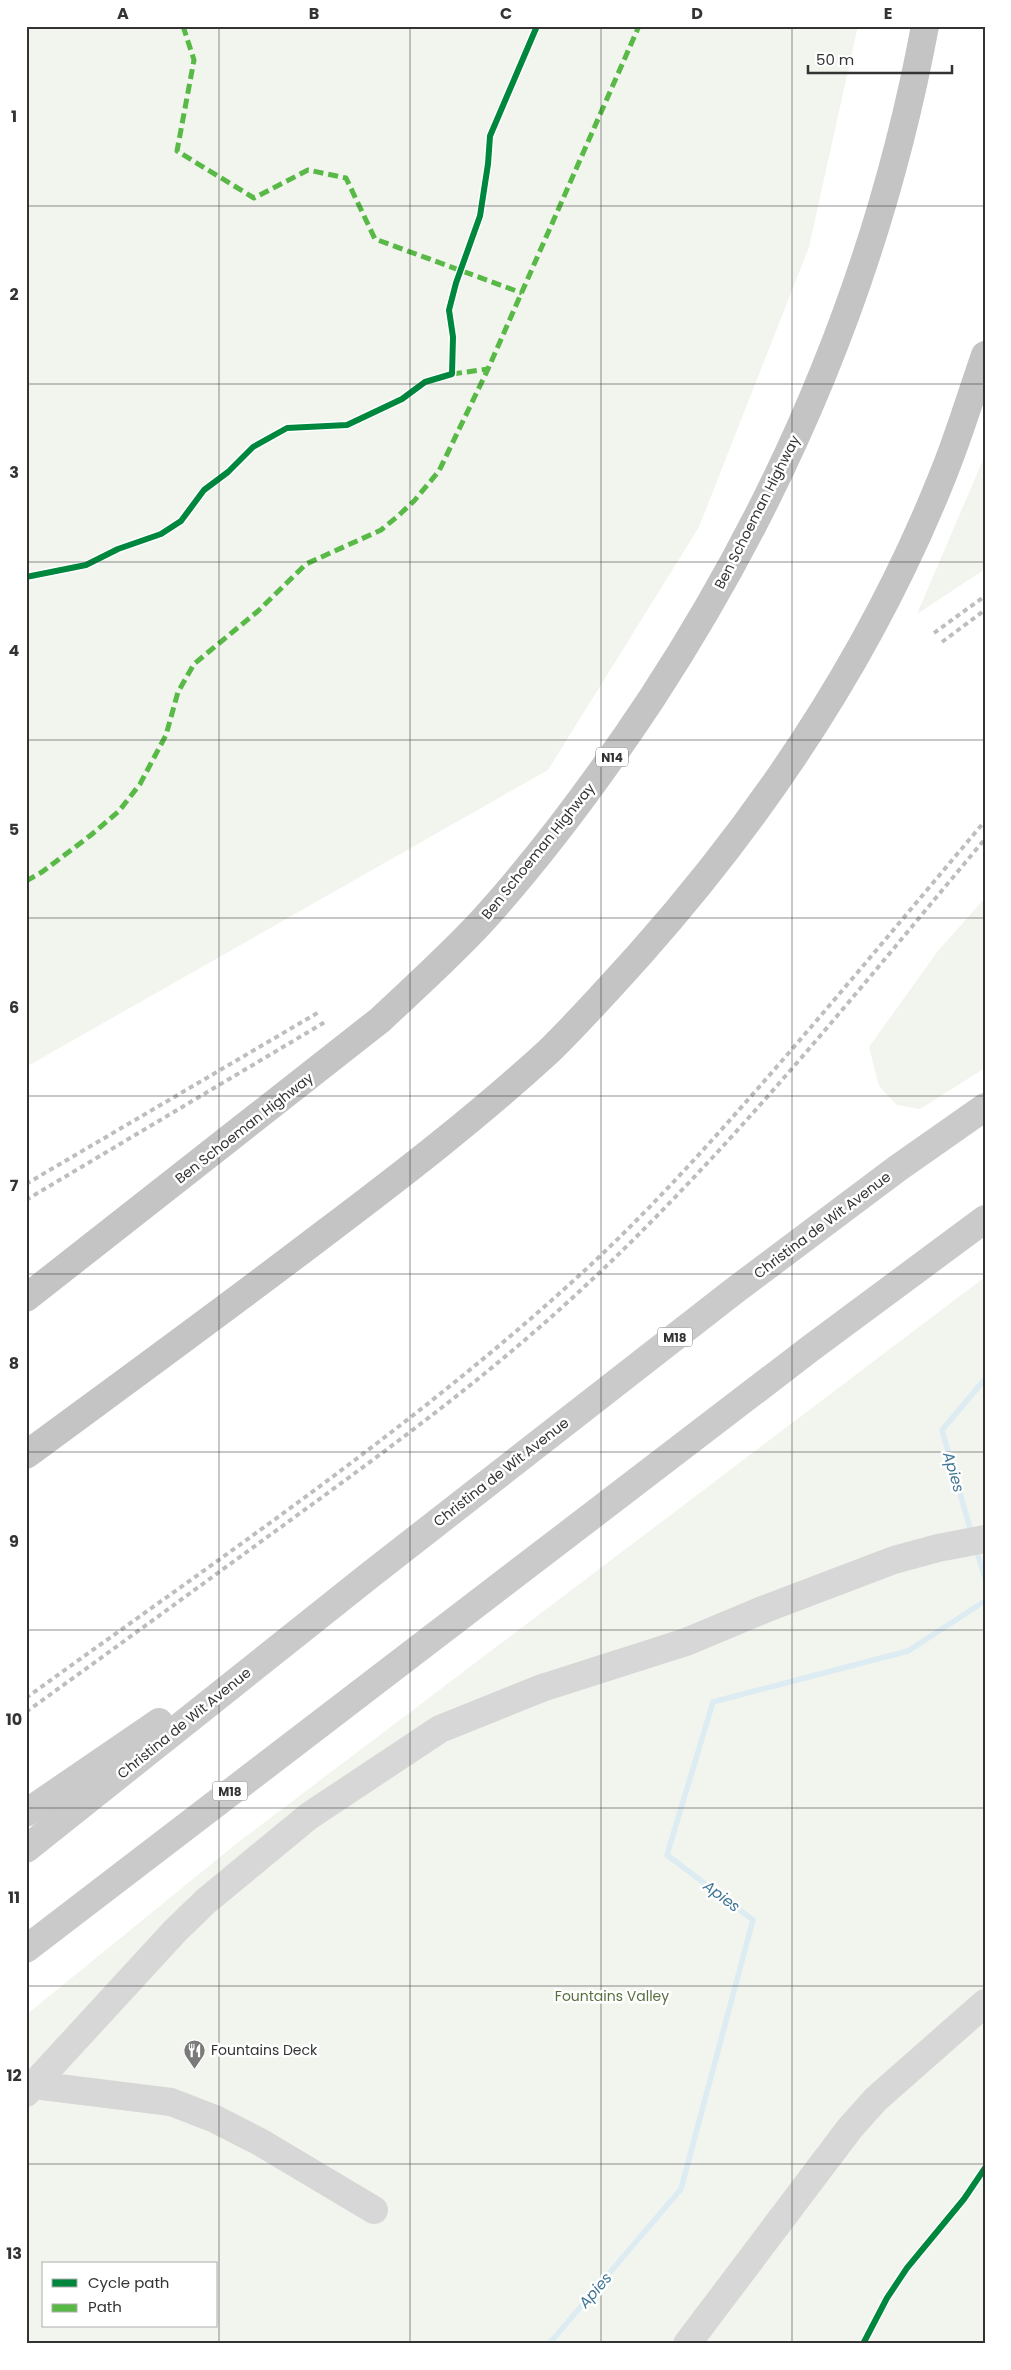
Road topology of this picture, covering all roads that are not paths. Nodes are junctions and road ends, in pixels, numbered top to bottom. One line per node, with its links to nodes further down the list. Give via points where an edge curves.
1 (925, 26): 5 (highway, Ben Schoeman Highway / N14, via 866,262 825,373 751,529 697,627 613,757 502,898 380,1020)
2 (985, 355): 6 (highway, via 943,475 897,577 850,668 752,816 687,901 549,1050 475,1115 260,1283)
3 (985, 1107): 8 (main road, Christina de Wit Avenue / M18, via 734,1291)
4 (985, 1219): 11 (main road, M18, via 811,1348)
5 (26, 1298)
6 (26, 1455)
7 (985, 1539): 13 (lane, via 894,1560 686,1642 542,1688 440,1729 309,1816 206,1901)
8 (370, 1575): 9 (main road); 10 (main road, Christina de Wit Avenue / M18)
9 (26, 1812)
10 (26, 1849)
11 (26, 1949)
12 (985, 2003): 15 (lane, via 876,2099 850,2128)
13 (30, 2089): 14 (lane, via 171,2102 215,2119 260,2142)
14 (374, 2210)
15 (688, 2344)

